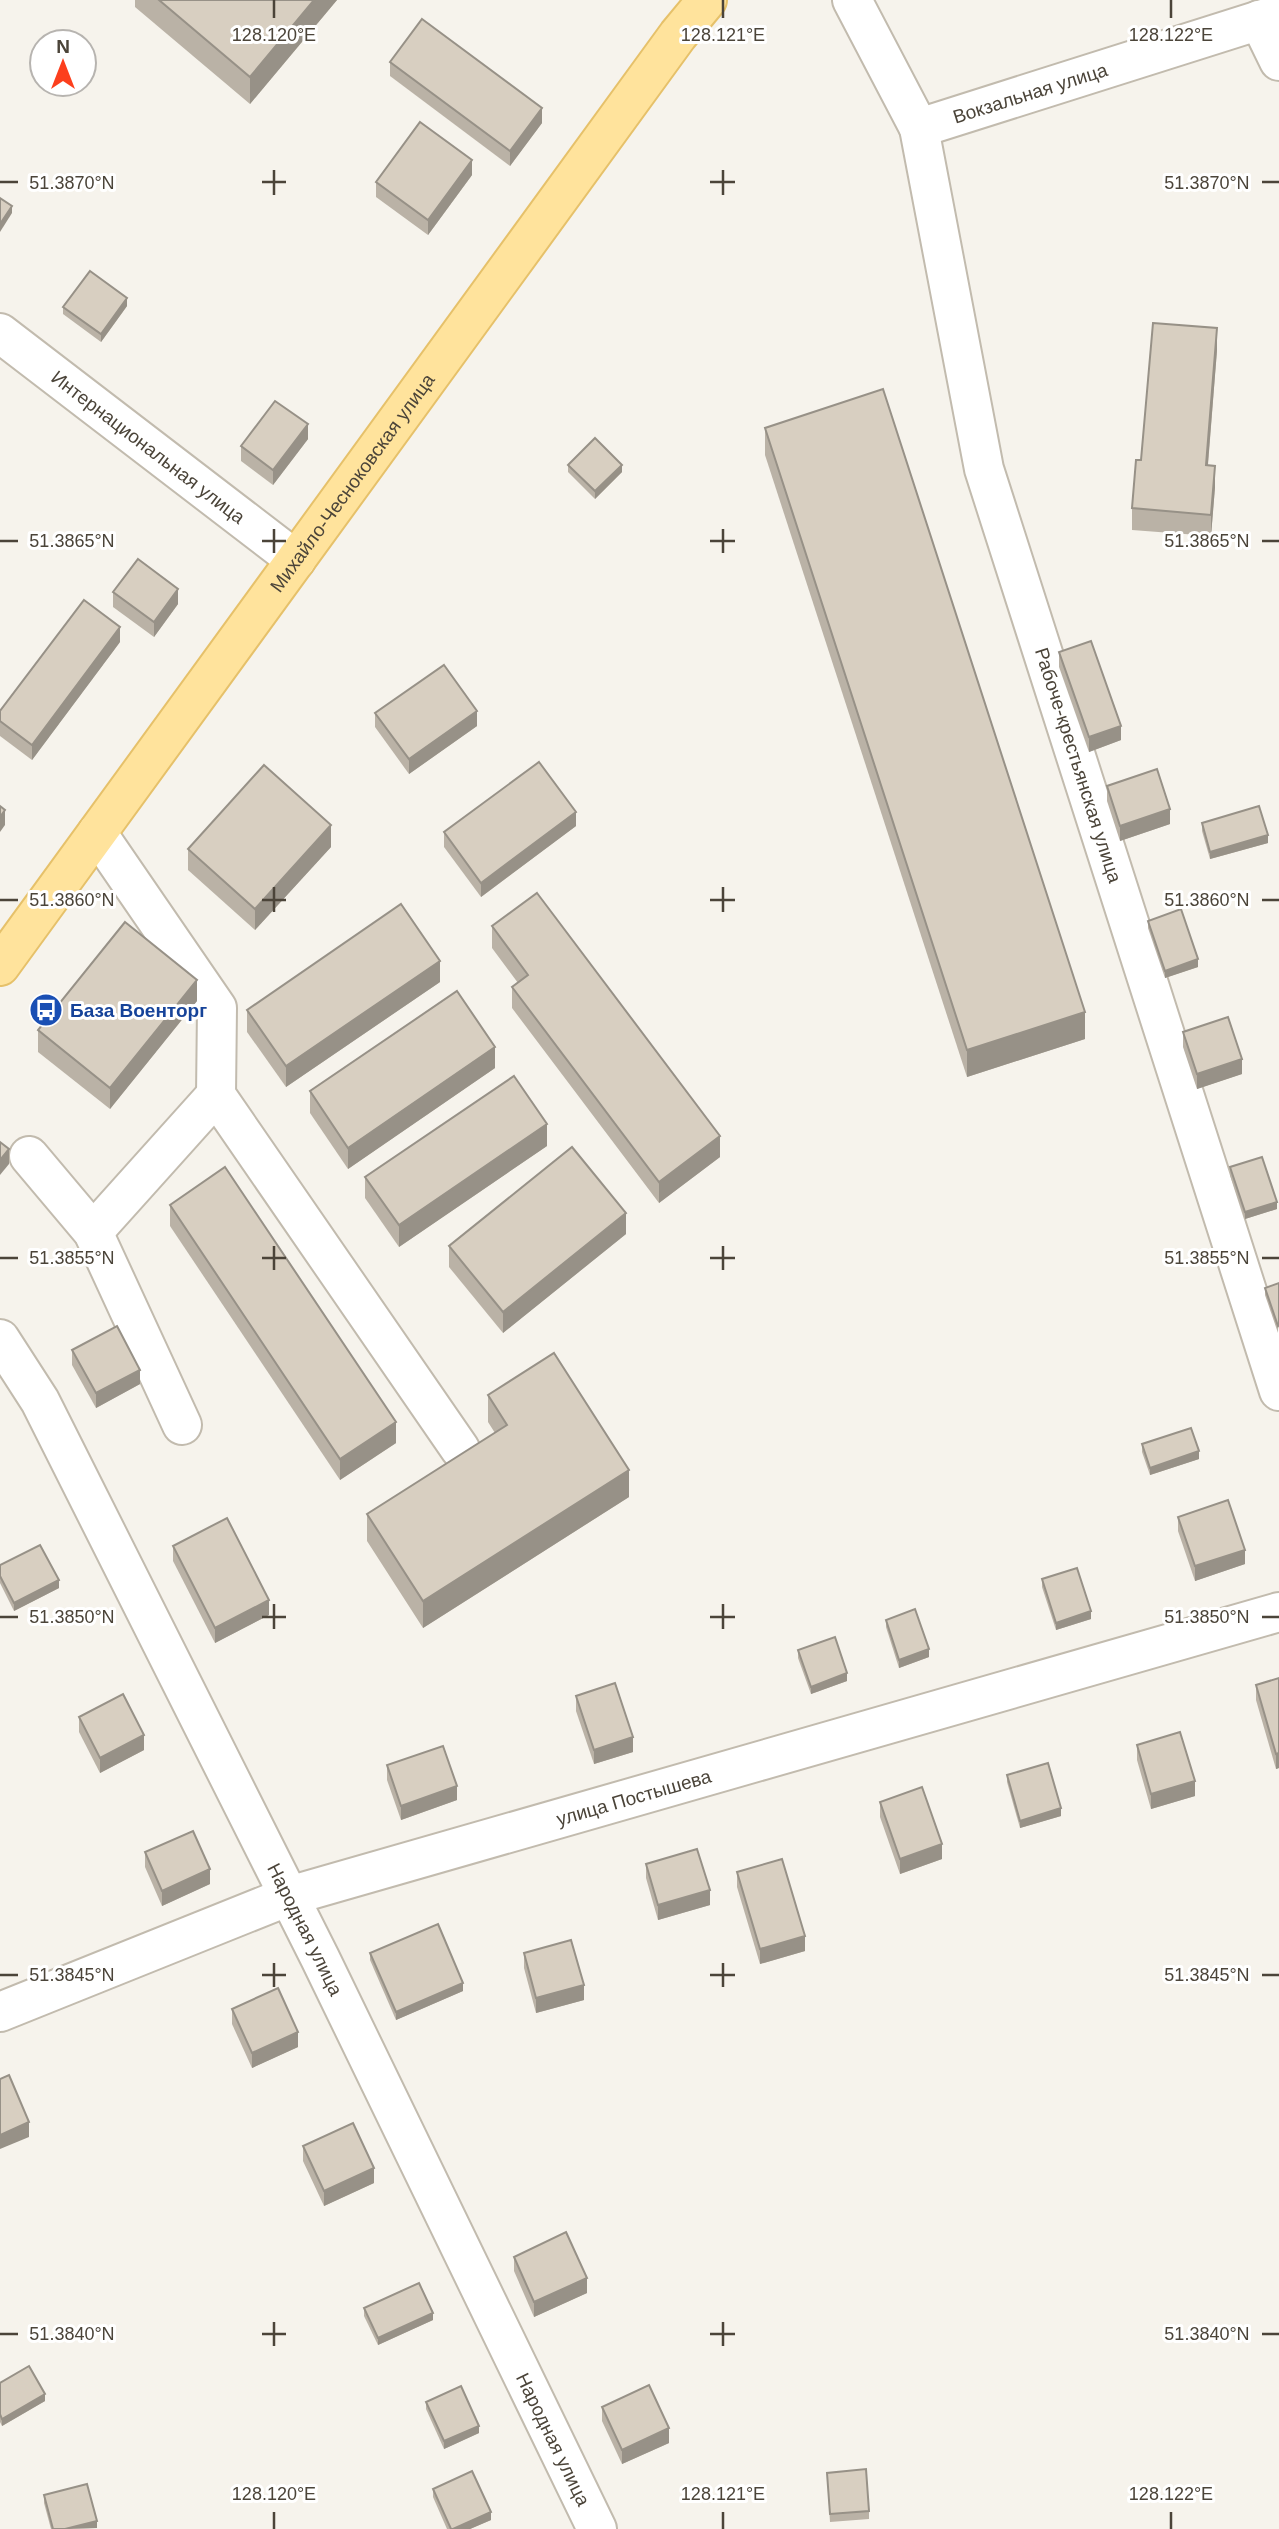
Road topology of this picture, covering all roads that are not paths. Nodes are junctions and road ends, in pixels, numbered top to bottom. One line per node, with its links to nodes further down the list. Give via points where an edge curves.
1 (707, 0): 7 (main road, Михайло-Чесноковская улица)
2 (852, 0): 5 (street)
3 (1269, 17): 4 (street); 5 (street, Вокзальная улица)
4 (1279, 61)
5 (919, 128): 14 (street, Рабоче-крестьянская улица, via 984,469)
6 (0, 333): 7 (street, Интернациональная улица)
7 (296, 560): 8 (main road, Михайло-Чесноковская улица)
8 (97, 833): 9 (main road, Михайло-Чесноковская улица); 10 (street, via 217,1008)
9 (0, 966)
10 (216, 1095): 12 (street); 16 (street)
11 (29, 1156): 12 (street)
12 (93, 1232): 15 (street)
13 (0, 1339): 18 (street, Народная улица, via 40,1401)
14 (1279, 1391)
15 (182, 1425)
16 (460, 1449)
17 (1279, 1612): 18 (street, улица Постышева)
18 (289, 1896): 19 (street, улица Постышева); 20 (street, Народная улица)
19 (0, 2012)
20 (597, 2529)

